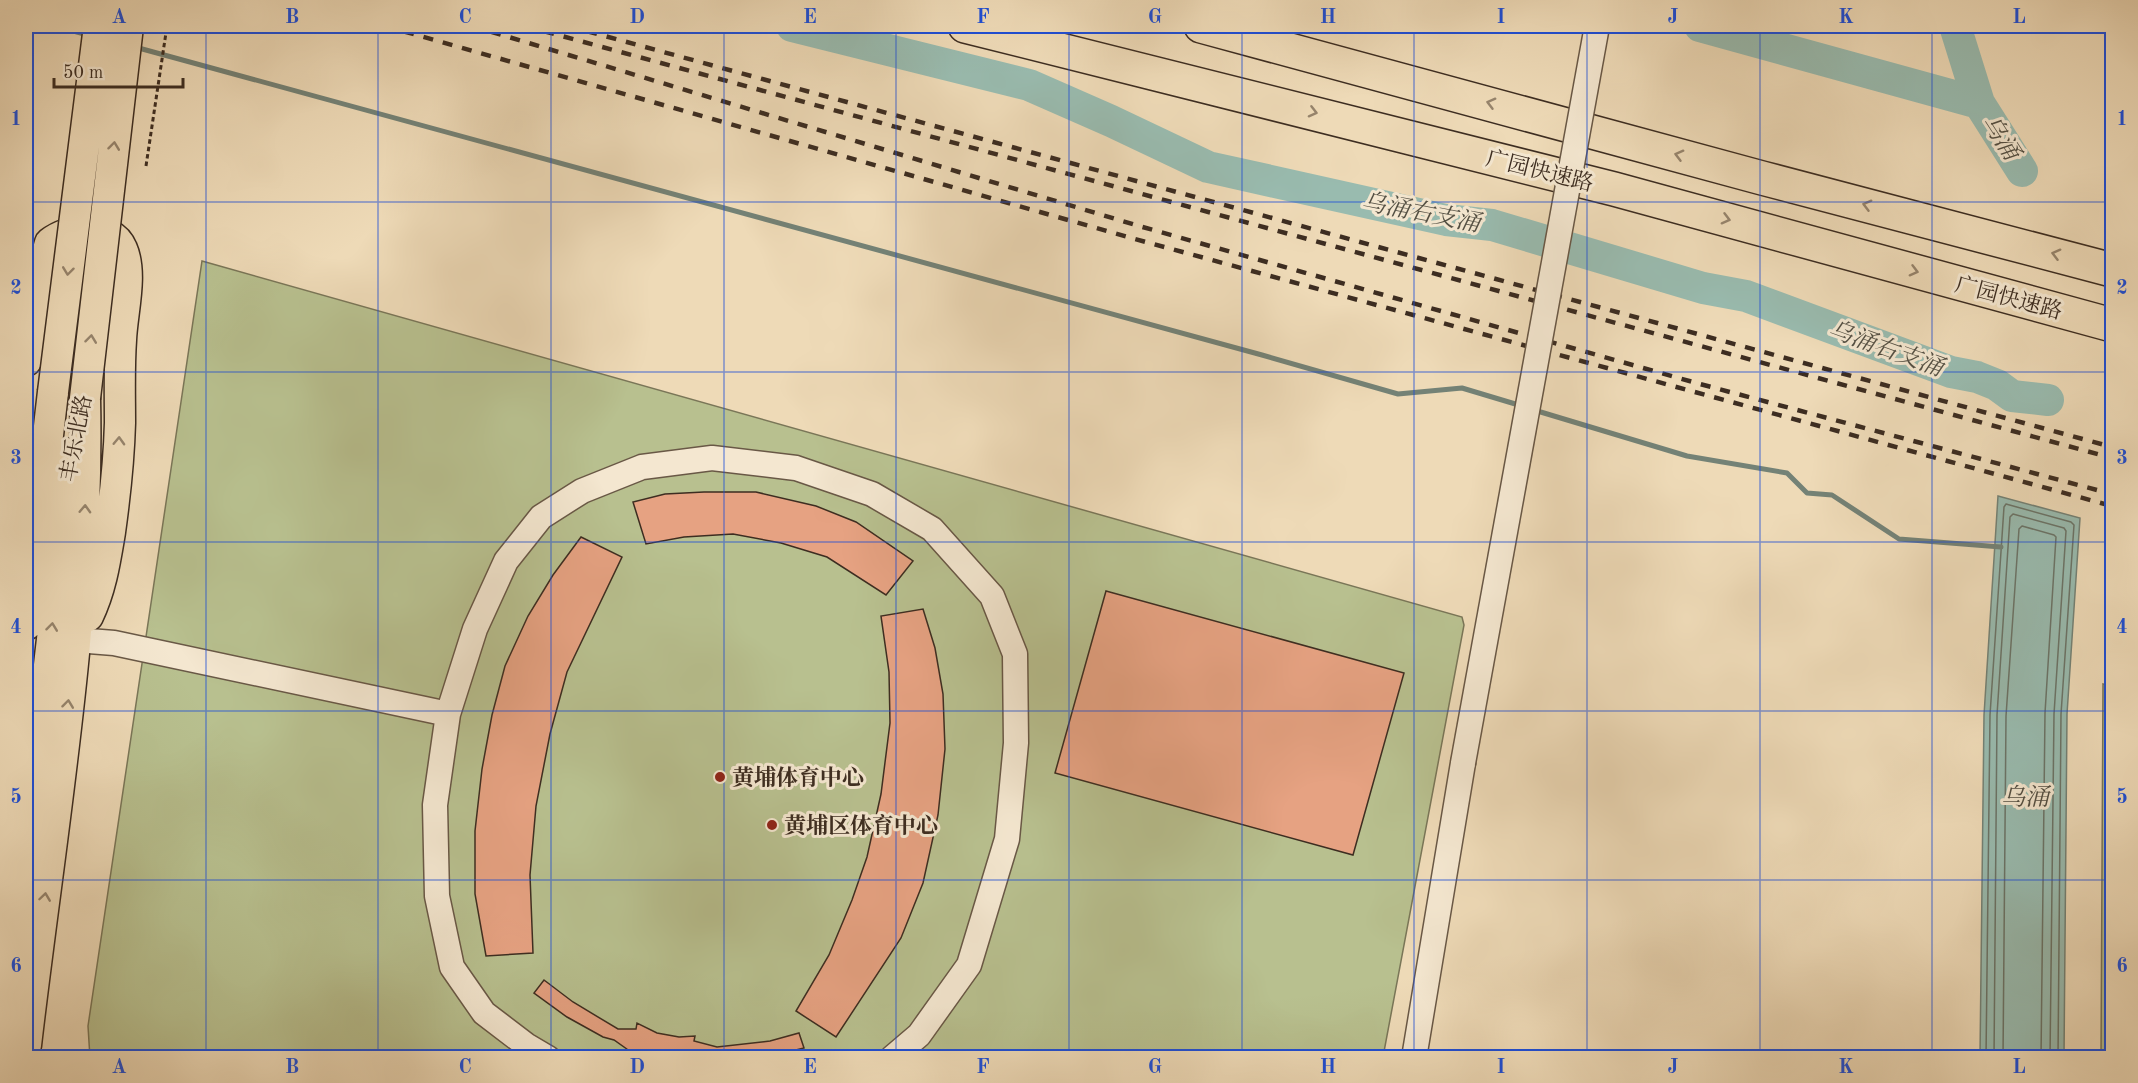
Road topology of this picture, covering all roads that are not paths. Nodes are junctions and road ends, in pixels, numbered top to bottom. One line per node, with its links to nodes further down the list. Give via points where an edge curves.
1 (99, 26): 11 (main road, 丰乐北路, one-way to 11, bridge)
2 (128, 26): 12 (main road, 丰乐北路, one-way to 2, bridge)
3 (965, 26): 7 (highway, 广园快速路)
4 (1053, 26): 7 (highway)
5 (1597, 26): 22 (street, bridge, via 1463,763)
6 (1216, 28): 8 (highway, one-way to 6)
7 (1257, 98): 9 (highway, 广园快速路, one-way to 9, via 1614,189)
8 (2112, 270)
9 (2112, 325)
10 (26, 361): 15 (main road, one-way to 10, via 99,592 117,480 126,263 118,241 94,231 68,232 50,243)
11 (53, 392): 13 (main road); 14 (main road, 丰乐北路)
12 (85, 398): 15 (main road, one-way to 12, via 85,510); 17 (main road, 丰乐北路, one-way to 12, via 58,582 66,479)
13 (26, 468)
14 (26, 625)
15 (76, 640): 16 (street, via 114,643); 18 (main road, one-way to 15)
16 (448, 714): 20 (street, via 435,816 437,896 452,967 484,1013); 21 (street, via 475,629 506,561 541,517 582,491 642,466 712,458 796,468 872,494 932,529 992,596 1015,654 1016,743 1007,839 969,965 919,1035)
17 (26, 852)
18 (27, 1029): 19 (main road)
19 (38, 1058)
20 (548, 1058)
21 (892, 1058)
22 (1414, 1058)

